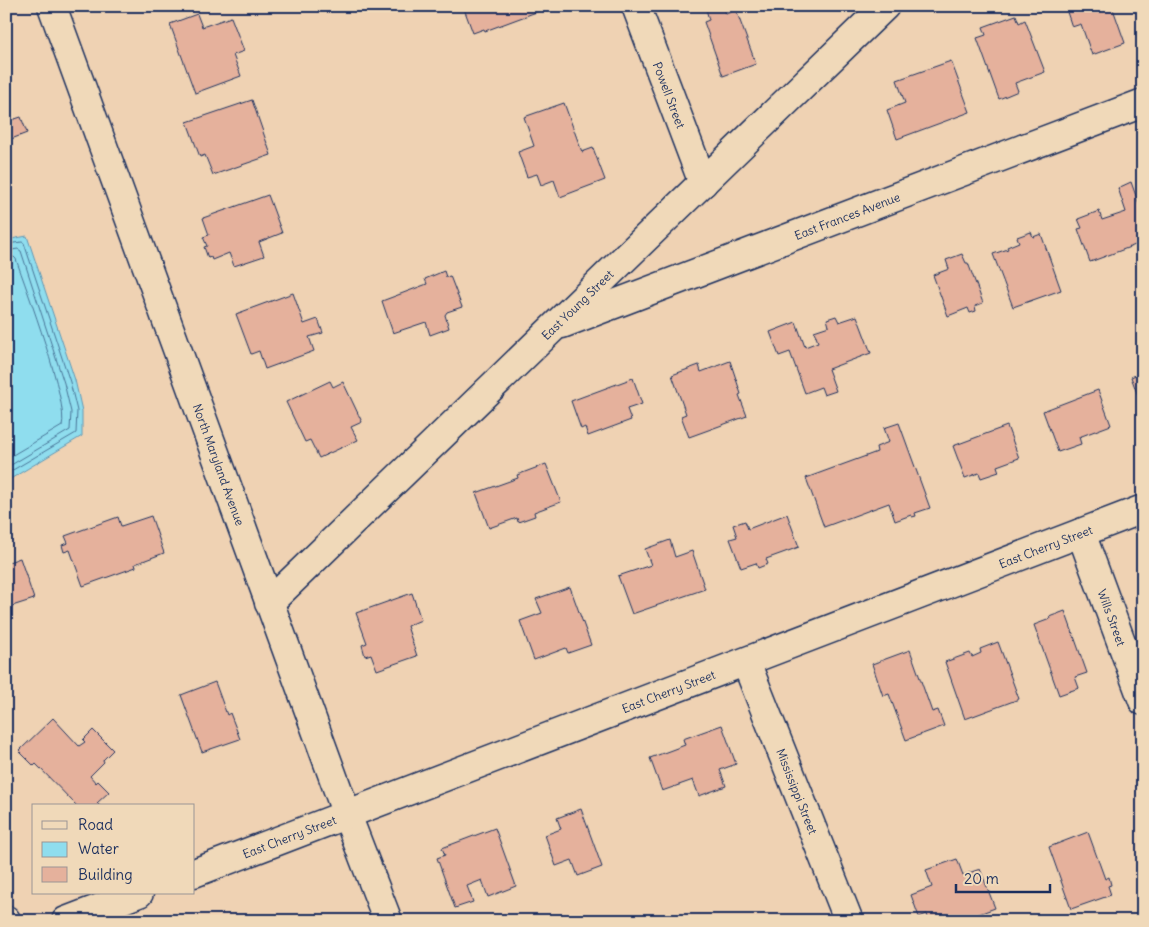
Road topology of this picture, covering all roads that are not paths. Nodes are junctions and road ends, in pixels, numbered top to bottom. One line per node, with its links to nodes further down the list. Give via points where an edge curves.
1 (52, 6): 9 (street, North Maryland Avenue)
2 (636, 6): 5 (street, Powell Street)
3 (885, 6): 5 (street, East Young Street)
4 (1143, 103): 6 (street, East Frances Avenue)
5 (702, 183): 6 (street, East Young Street)
6 (552, 328): 9 (street, East Young Street)
7 (1143, 509): 8 (street, East Cherry Street)
8 (1081, 533): 10 (street, East Cherry Street); 11 (street, Wills Street)
9 (269, 604): 12 (street, North Maryland Avenue)
10 (746, 662): 12 (street, East Cherry Street); 17 (street, Mississippi Street)
11 (1143, 701)
12 (347, 815): 13 (street, East Cherry Street); 16 (street, North Maryland Avenue)
13 (195, 873)
14 (136, 894): 15 (street)
15 (66, 921)
16 (388, 921)
17 (849, 921)

